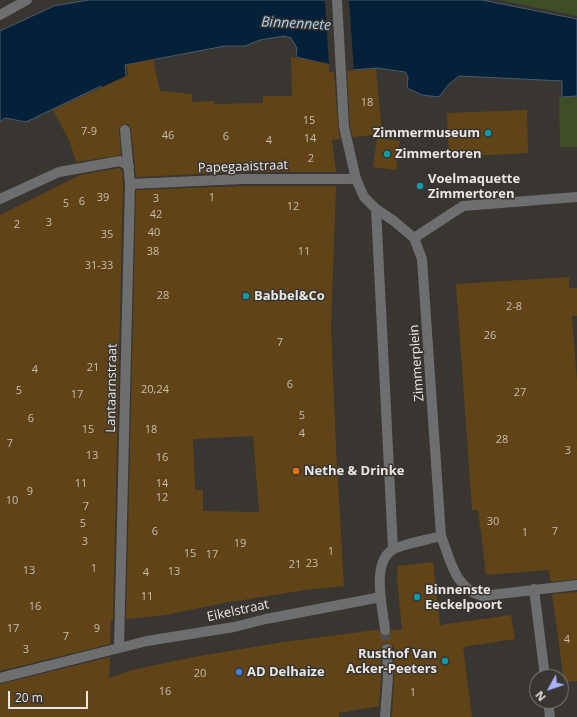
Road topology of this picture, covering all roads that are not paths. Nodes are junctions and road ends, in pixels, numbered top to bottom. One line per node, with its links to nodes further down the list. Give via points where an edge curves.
1 (26, 0): 3 (street)
2 (337, 0): 6 (street, Zimmerplein, via 344,127)
3 (0, 15)
4 (125, 130): 5 (street, Lantaarnstraat)
5 (129, 166): 7 (street, Lantaarnstraat); 9 (street, via 120,161 59,172)
6 (356, 178): 7 (street, Papegaaistraat); 10 (street, Zimmerplein, via 364,196)
7 (130, 184): 18 (street, Lantaarnstraat)
8 (577, 197): 11 (street, via 463,206)
9 (0, 199)
10 (376, 209): 11 (street, Zimmerplein); 13 (street)
11 (414, 238): 12 (street, Zimmerplein, via 422,259 424,274)
12 (442, 536): 13 (street); 15 (street, Zimmerplein, via 457,577 469,590 482,596)
13 (393, 549): 16 (street, via 384,558 379,576)
14 (577, 585): 15 (street, Zimmerplein)
15 (534, 589): 20 (street)
16 (381, 597): 17 (street); 18 (street, Eikelstraat)
17 (385, 630)
18 (119, 647): 21 (street, Eikelstraat)
19 (387, 649): 22 (street)
20 (544, 669)
21 (0, 678)
22 (385, 717)

